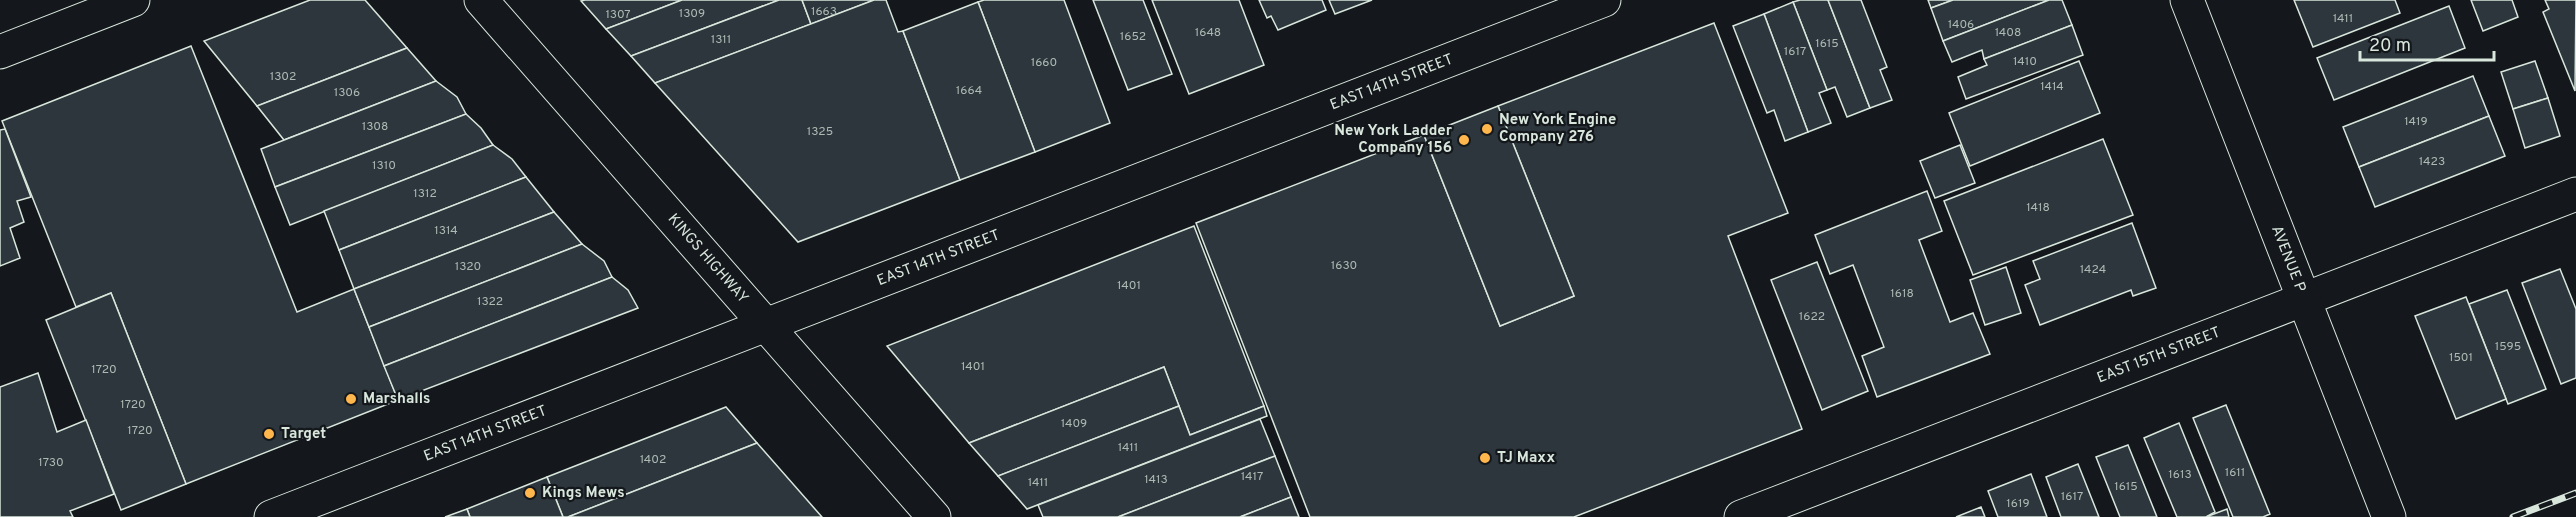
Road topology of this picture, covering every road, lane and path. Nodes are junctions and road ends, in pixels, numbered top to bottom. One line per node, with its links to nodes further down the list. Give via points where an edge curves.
1 (133, 0): 5 (street)
2 (481, 0): 8 (street, KINGS HIGHWAY)
3 (1604, 0): 8 (street, EAST 14TH STREET)
4 (2187, 0): 7 (street, AVENUE P)
5 (0, 52)
6 (2576, 194): 7 (street, EAST 15TH STREET)
7 (2304, 299): 11 (street, EAST 15TH STREET); 12 (street, AVENUE P)
8 (765, 324): 9 (street, EAST 14TH STREET); 10 (street, KINGS HIGHWAY)
9 (271, 517)
10 (934, 517)
11 (1741, 517)
12 (2389, 517)

